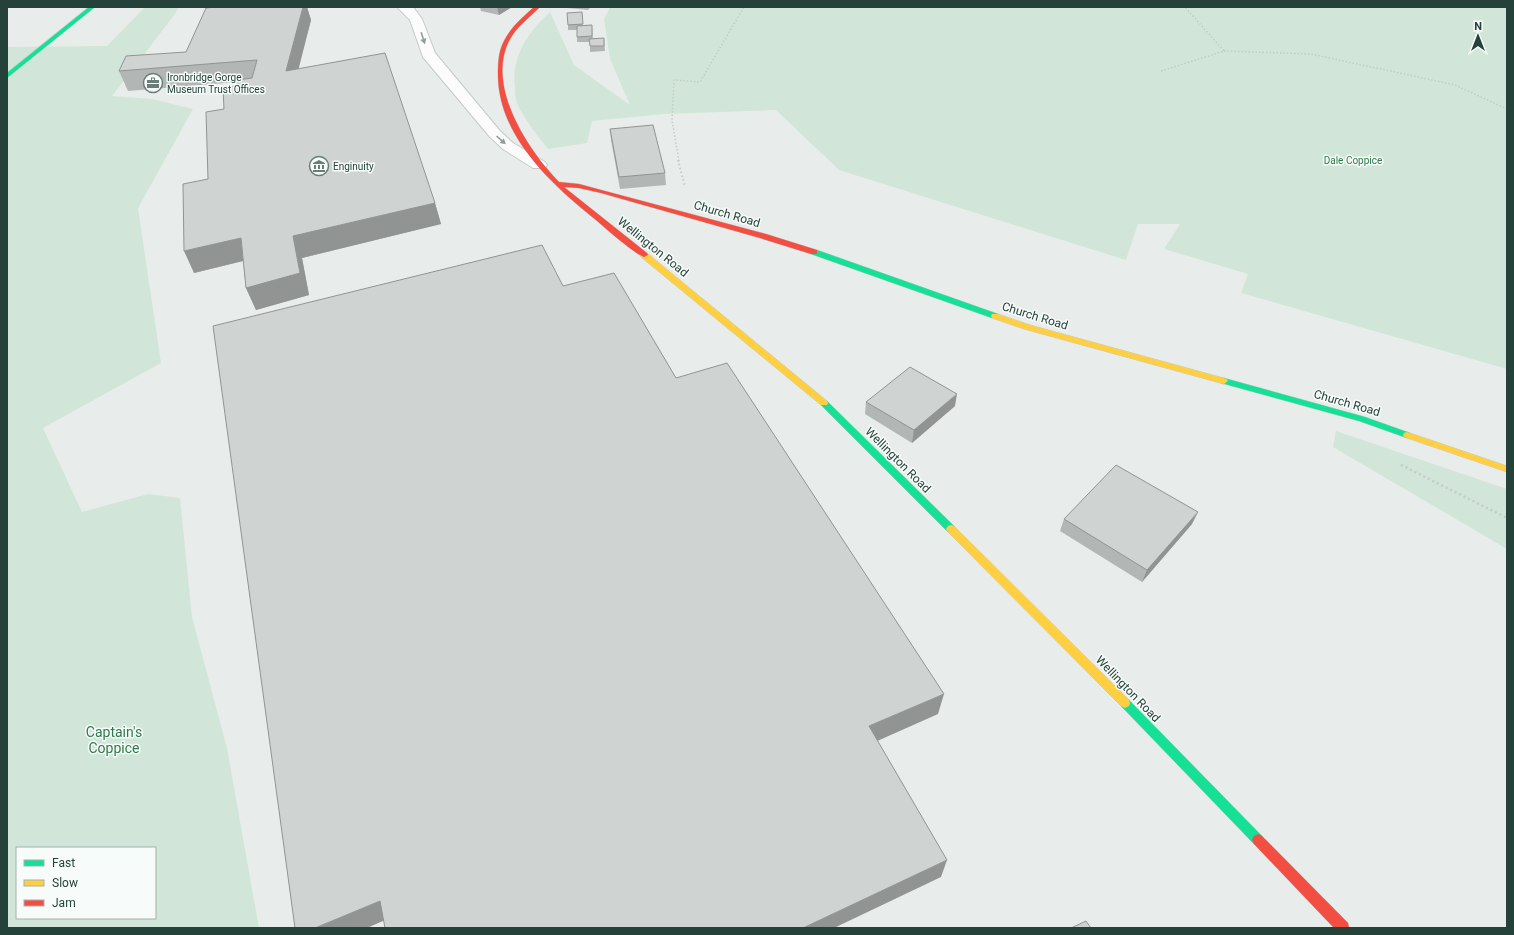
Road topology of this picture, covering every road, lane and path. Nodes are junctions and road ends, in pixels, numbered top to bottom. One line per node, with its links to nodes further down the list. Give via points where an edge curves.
1 (92, 7): 8 (street)
2 (403, 7): 10 (street, one-way to 10, via 416,18 428,54 495,134 508,146)
3 (537, 7): 10 (street, Wellington Road, via 522,20 504,45 500,59 500,74 510,119)
4 (744, 7): 12 (path, via 700,82 674,80 671,96 675,148)
5 (1185, 7): 6 (path)
6 (1224, 51): 7 (path); 9 (path, via 1311,54 1455,85)
7 (1161, 71)
8 (7, 76)
9 (1507, 109)
10 (539, 165): 11 (street, Wellington Road)
11 (557, 184): 12 (street, Church Road, via 587,188); 14 (street, Wellington Road, via 816,396 1107,685)
12 (692, 216): 13 (street, Church Road, via 836,259 1027,327 1362,419)
13 (1507, 469)
14 (1343, 928)

